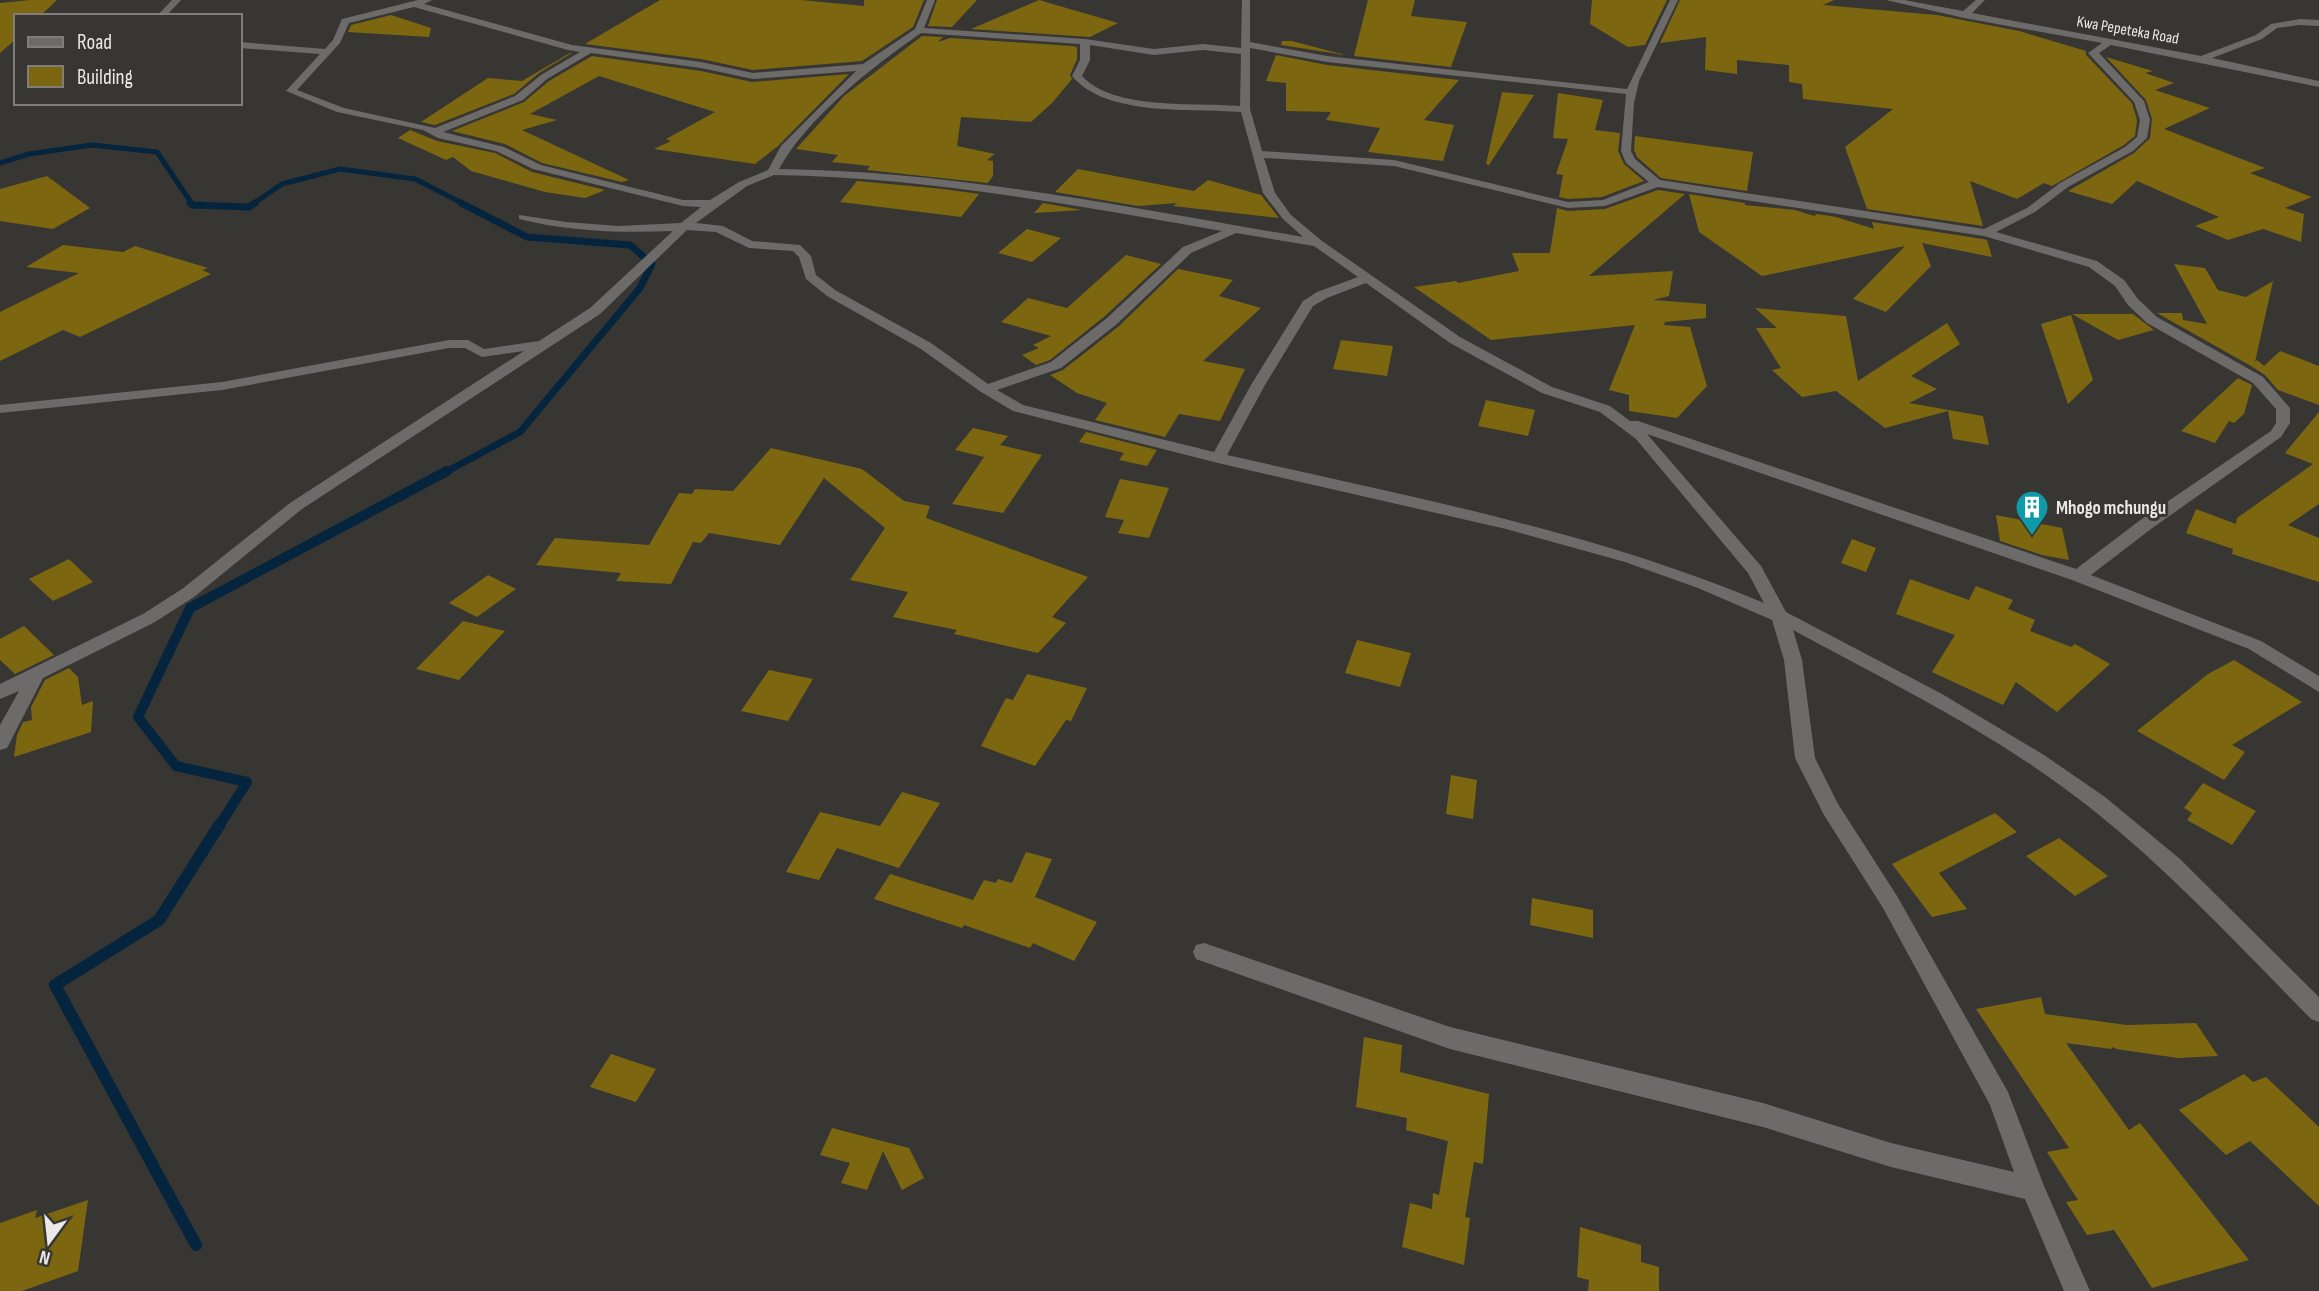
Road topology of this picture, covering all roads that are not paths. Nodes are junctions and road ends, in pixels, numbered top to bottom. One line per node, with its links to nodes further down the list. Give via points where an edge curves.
1 (177, 0): 10 (street)
2 (428, 0): 9 (street)
3 (932, 0): 13 (street)
4 (1245, 0): 17 (street)
5 (1674, 0): 23 (street)
6 (1890, 0): 11 (street, Kwa Pepeteka Road)
7 (1925, 0): 11 (street)
8 (1981, 0): 11 (street)
9 (414, 4): 18 (street); 19 (street, via 348,19)
10 (163, 14)
11 (1964, 15): 15 (street, Kwa Pepeteka Road)
12 (2319, 23): 20 (street, via 2274,26 2259,37)
13 (919, 30): 14 (street); 21 (street)
14 (1085, 42): 17 (street, via 1154,52); 24 (street, via 1085,60 1077,76 1100,95 1148,104)
15 (2109, 42): 20 (street, Kwa Pepeteka Road); 33 (street, via 2093,54 2139,101 2145,120 2141,138 2022,216)
16 (242, 45): 19 (street)
17 (1244, 48): 23 (street); 24 (street)
18 (589, 51): 21 (street, via 758,77); 25 (street, via 544,76 519,97)
19 (327, 52): 25 (street, via 291,91 341,110)
20 (2202, 59): 22 (street, Kwa Pepeteka Road)
21 (865, 67): 27 (street, via 785,148)
22 (2319, 84)
23 (1631, 92): 28 (street, via 1626,151 1630,161)
24 (1245, 109): 26 (street)
25 (437, 131): 29 (street, via 500,149 537,167 682,203)
26 (1258, 154): 28 (street, via 1376,160 1568,205 1605,202); 34 (street, via 1269,193 1287,217)
27 (772, 172): 29 (street); 32 (street, via 850,173 1006,190)
28 (1657, 183): 33 (street)
29 (712, 204): 31 (street)
30 (523, 217): 31 (street, via 618,230)
31 (685, 226): 36 (street, via 595,311); 37 (street, via 710,227 749,244 796,248 805,256 810,276 831,293 926,346)
32 (1238, 228): 34 (street); 37 (street, via 1187,250 1112,321 1056,365)
33 (1986, 233): 41 (street, via 2094,264 2120,283 2152,320 2258,380 2283,408 2283,423 2276,434)
34 (1318, 244): 35 (street)
35 (1365, 279): 39 (street, via 1495,363); 40 (street, via 1322,295 1303,310)
36 (545, 344): 38 (street, via 482,352 468,344 449,344 222,386); 43 (street, via 296,506 188,593)
37 (986, 389): 40 (street, via 1018,408)
38 (0, 409)
39 (1623, 421): 41 (street); 42 (street, via 1641,436 1755,570)
40 (1218, 458): 42 (street, via 1533,530 1631,558)
41 (2078, 576): 44 (street, via 2255,645)
42 (1780, 616): 48 (street, via 1936,699 2098,803 2173,865); 49 (street, via 1793,660 1805,758 1993,1088)
43 (36, 675): 45 (street); 46 (street)
44 (2319, 685)
45 (0, 692)
46 (0, 743)
47 (1204, 952): 49 (street, via 1450,1038 1763,1115 1891,1155)
48 (2319, 1012)
49 (2033, 1189): 50 (street)
50 (2077, 1291)

